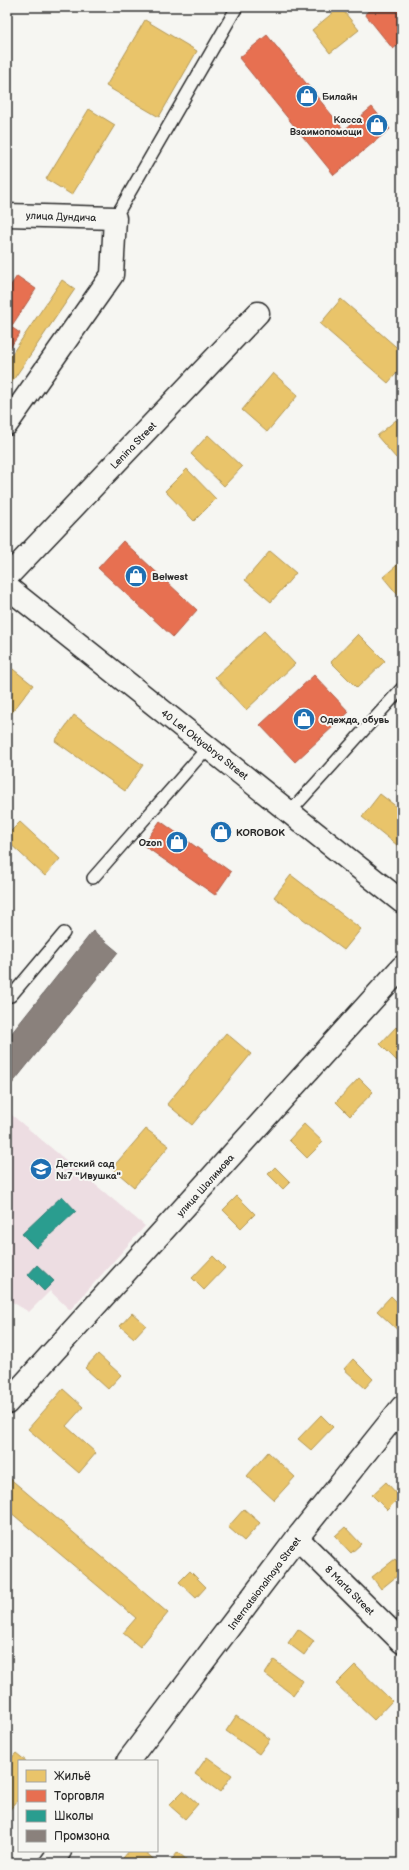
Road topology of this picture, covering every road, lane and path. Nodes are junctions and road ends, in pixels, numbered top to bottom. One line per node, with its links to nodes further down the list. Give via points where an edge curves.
1 (237, 7): 3 (lane)
2 (7, 214): 3 (street, улица Дундича)
3 (115, 218): 5 (street, via 112,275)
4 (258, 313): 6 (street, Lenina Street)
5 (7, 424)
6 (7, 578)
7 (7, 587): 9 (street, 40 Let Oktyabrya Street)
8 (402, 688): 10 (lane)
9 (208, 747): 10 (street, 40 Let Oktyabrya Street); 11 (lane)
10 (290, 812): 12 (street, 40 Let Oktyabrya Street)
11 (94, 878)
12 (402, 902)
13 (64, 933): 15 (lane)
14 (402, 968): 16 (street, улица Шалимова)
15 (8, 997)
16 (7, 1403)
17 (402, 1407): 18 (street, Internatsionalnaya Street)
18 (297, 1538): 19 (street, 8 Marta Street); 20 (street, Internatsionalnaya Street)
19 (402, 1642)
20 (129, 1760)
21 (59, 1852): 22 (street)
22 (51, 1863)

